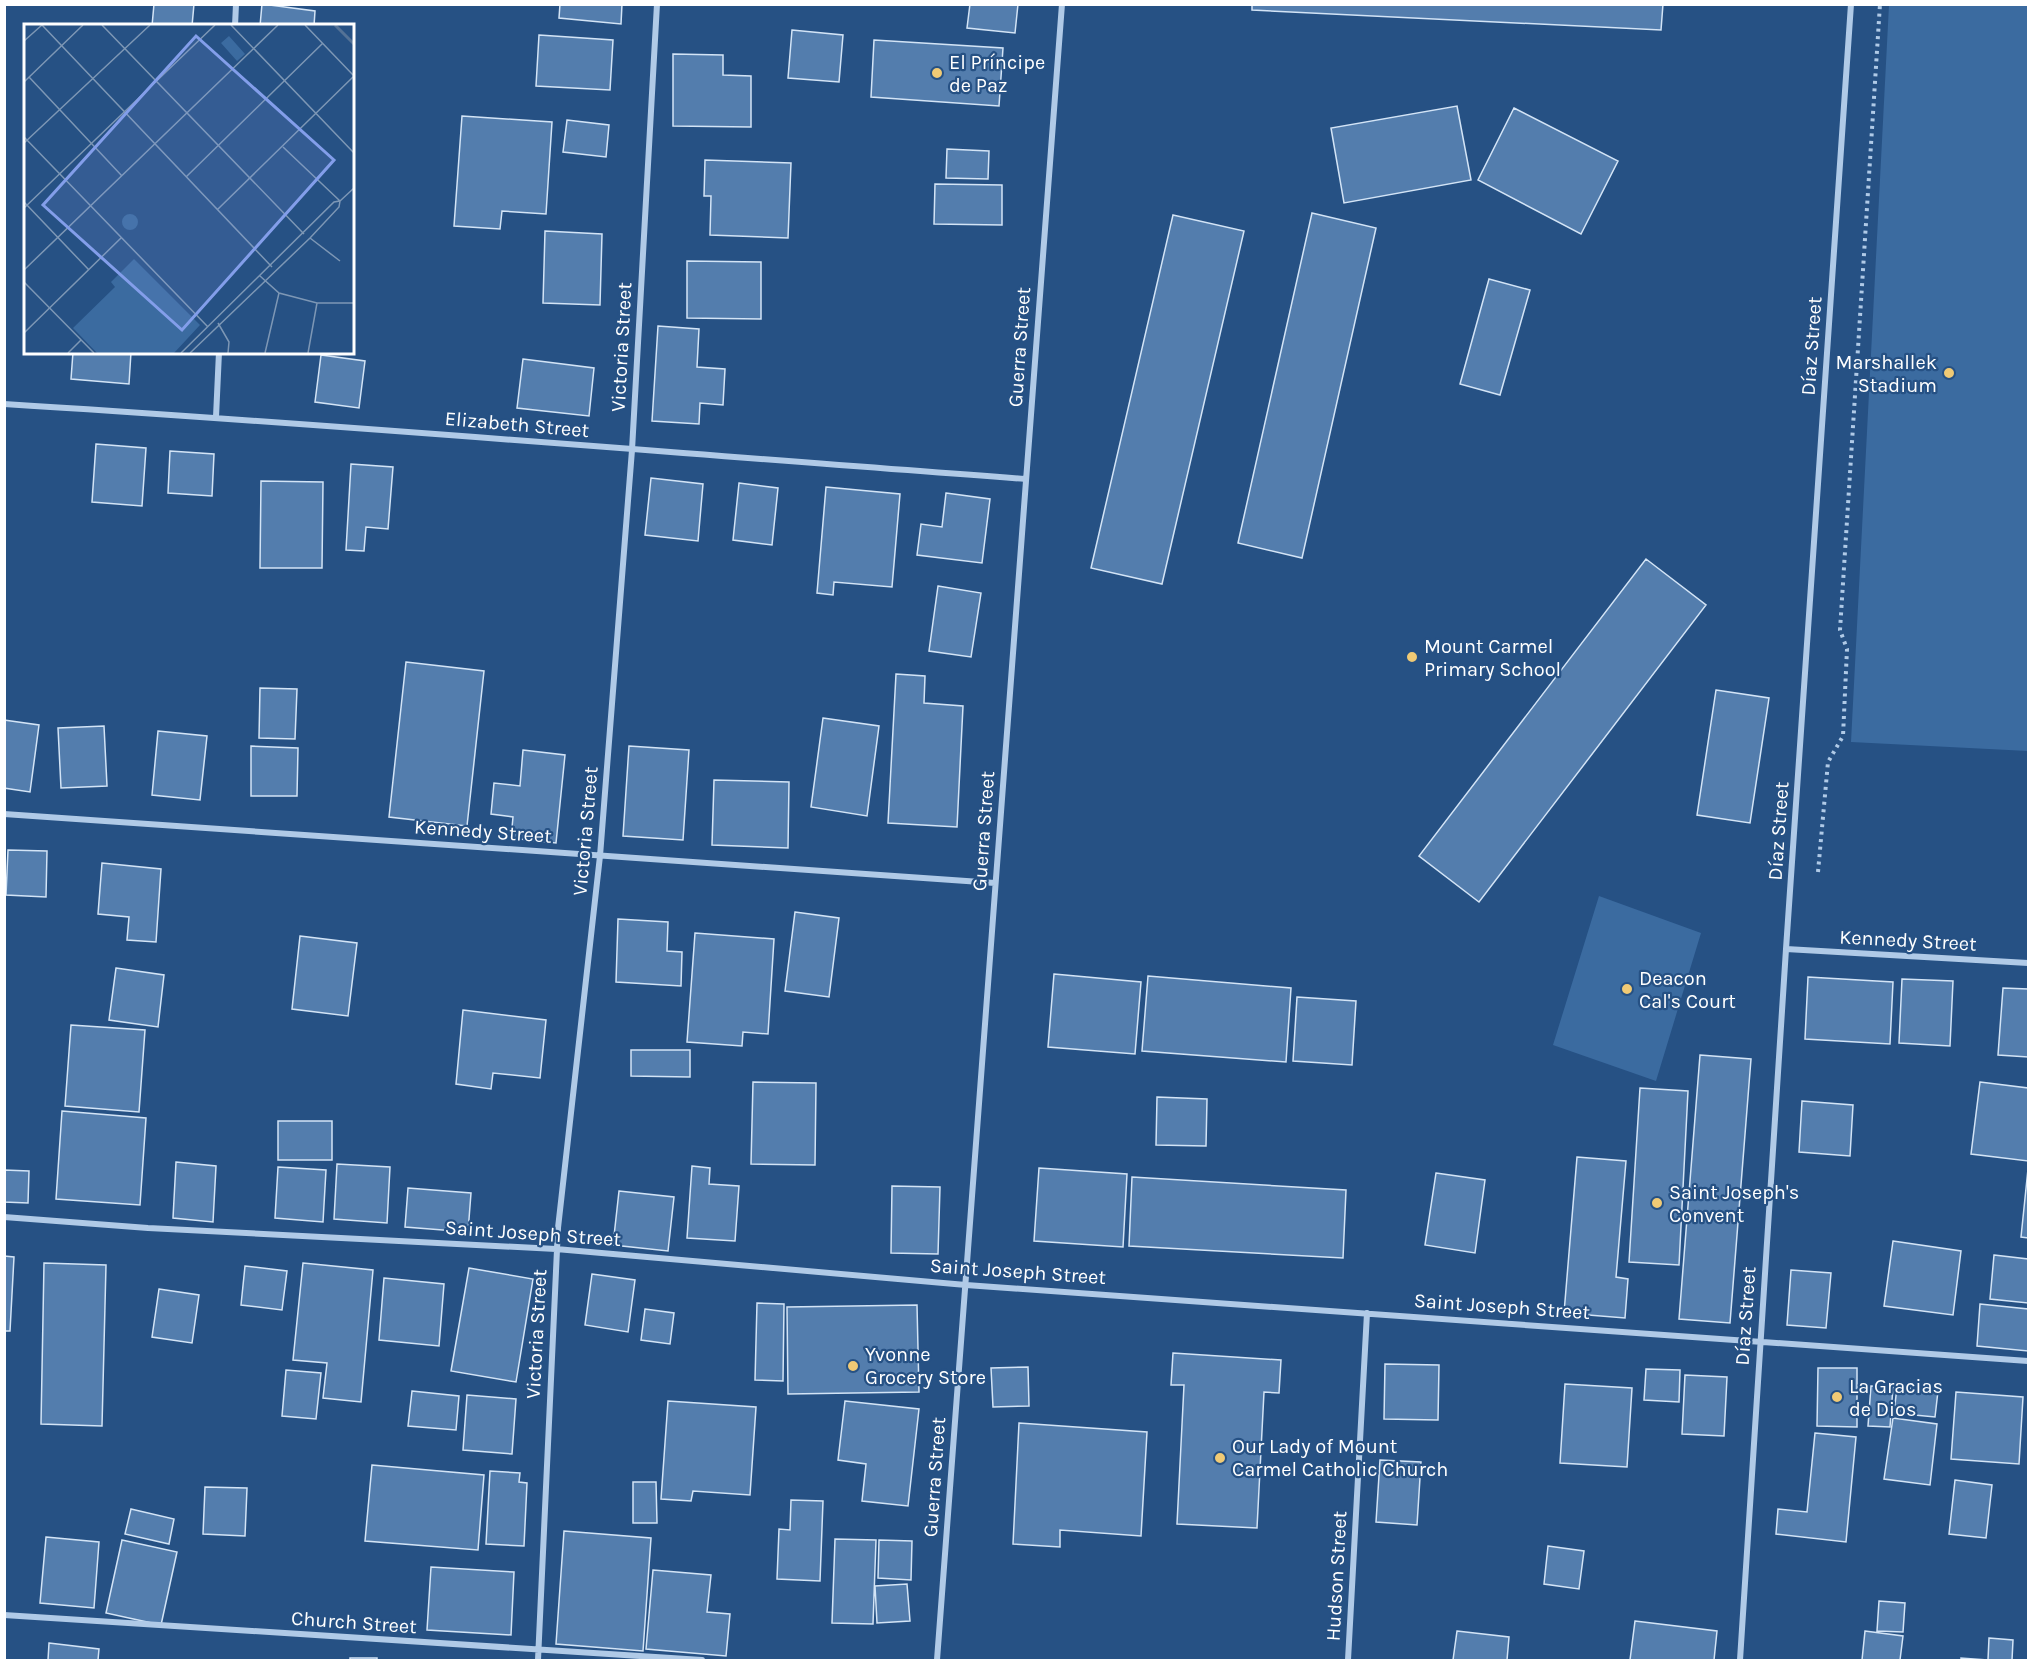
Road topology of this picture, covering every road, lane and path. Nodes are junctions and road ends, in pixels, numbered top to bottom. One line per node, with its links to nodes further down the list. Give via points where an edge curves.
1 (236, 4): 6 (street)
2 (657, 4): 10 (street, Victoria Street)
3 (1062, 4): 11 (street, Guerra Street)
4 (1851, 4): 16 (street, Díaz Street)
5 (1880, 4): 14 (path, via 1840,630 1847,649 1843,736 1828,762)
6 (235, 24)
7 (219, 354): 9 (street)
8 (4, 404): 9 (street, Elizabeth Street)
9 (216, 417): 10 (street, Elizabeth Street)
10 (632, 450): 11 (street, Elizabeth Street); 13 (street, Victoria Street)
11 (1026, 479): 15 (street, Guerra Street)
12 (4, 814): 13 (street, Kennedy Street)
13 (600, 856): 15 (street, Kennedy Street); 19 (street, Victoria Street)
14 (1817, 876)
15 (995, 884): 20 (street, Guerra Street)
16 (1786, 949): 17 (street, Kennedy Street); 22 (street, Díaz Street)
17 (2028, 963)
18 (4, 1217): 19 (street, Saint Joseph Street)
19 (556, 1249): 20 (street, Saint Joseph Street); 25 (street, Victoria Street)
20 (966, 1285): 21 (street, Saint Joseph Street); 28 (street, Guerra Street)
21 (1367, 1313): 22 (street, Saint Joseph Street); 29 (street, Hudson Street)
22 (1760, 1340): 23 (street, Saint Joseph Street); 30 (street, Díaz Street)
23 (2028, 1361)
24 (4, 1615): 25 (street, Church Street)
25 (538, 1651): 26 (street, Victoria Street); 27 (street, Church Street)
26 (538, 1660)
27 (702, 1660)
28 (937, 1660)
29 (1348, 1660)
30 (1740, 1660)

